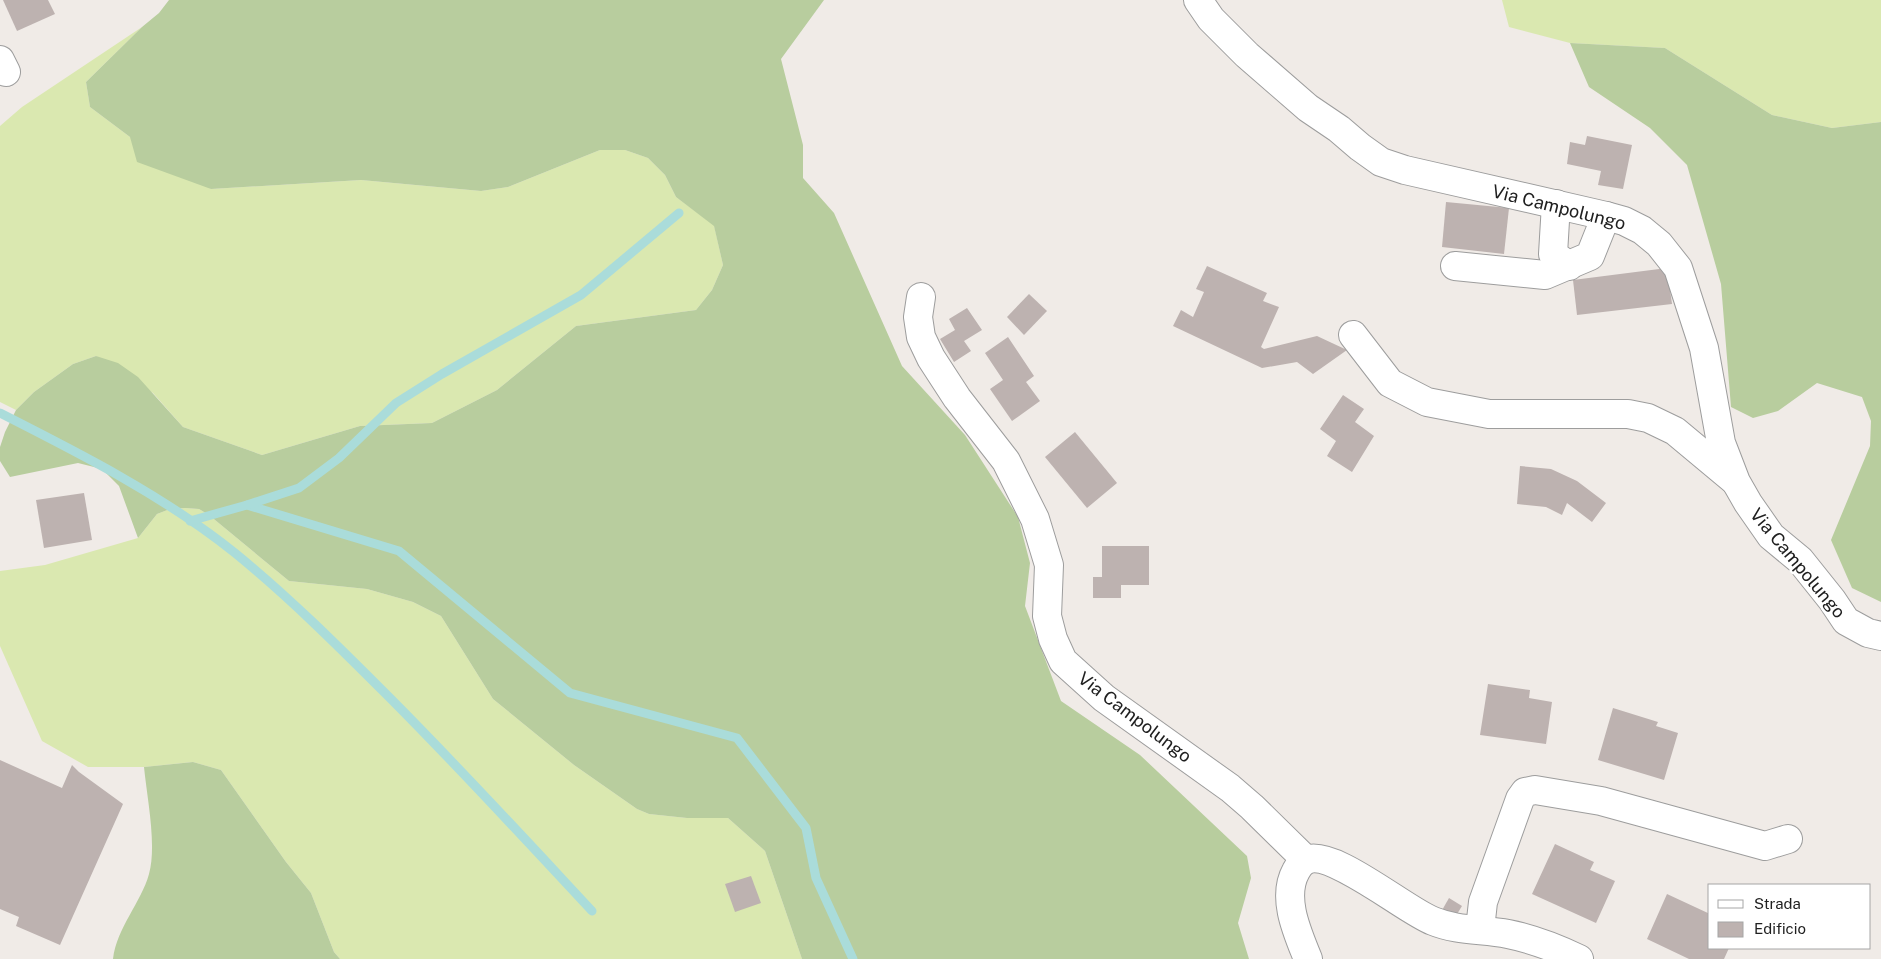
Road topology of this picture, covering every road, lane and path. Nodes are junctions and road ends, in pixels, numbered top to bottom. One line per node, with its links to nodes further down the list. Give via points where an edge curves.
1 (1198, 0): 2 (street, Via Campolungo, via 1210,19 1247,55 1308,108 1381,162)
2 (1556, 204): 3 (street, Via Campolungo); 5 (street, via 1553,254)
3 (1606, 216): 5 (street, via 1590,256); 8 (street, Via Campolungo, via 1642,230 1660,244 1678,268 1704,348 1721,443)
4 (1455, 266): 5 (street, via 1545,275)
5 (1569, 266)
6 (921, 298): 11 (street, Via Campolungo, via 918,317 921,337 931,358 1006,461 1035,519 1049,564 1047,616 1063,661 1104,698 1230,788)
7 (1353, 335): 8 (street, via 1390,383 1427,402 1489,414 1628,414 1648,418 1674,431)
8 (1736, 482): 9 (street, Via Campolungo, via 1771,536 1800,560 1846,621 1868,634)
9 (1881, 636)
10 (1788, 839): 12 (street, via 1765,846 1601,801 1535,790 1525,792 1483,902)
11 (1306, 860): 12 (street, via 1315,858 1338,866 1381,888 1432,921 1452,928); 13 (street, via 1294,875 1290,897 1293,917)
12 (1480, 929): 14 (street, via 1533,939)
13 (1308, 959)
14 (1580, 959)

